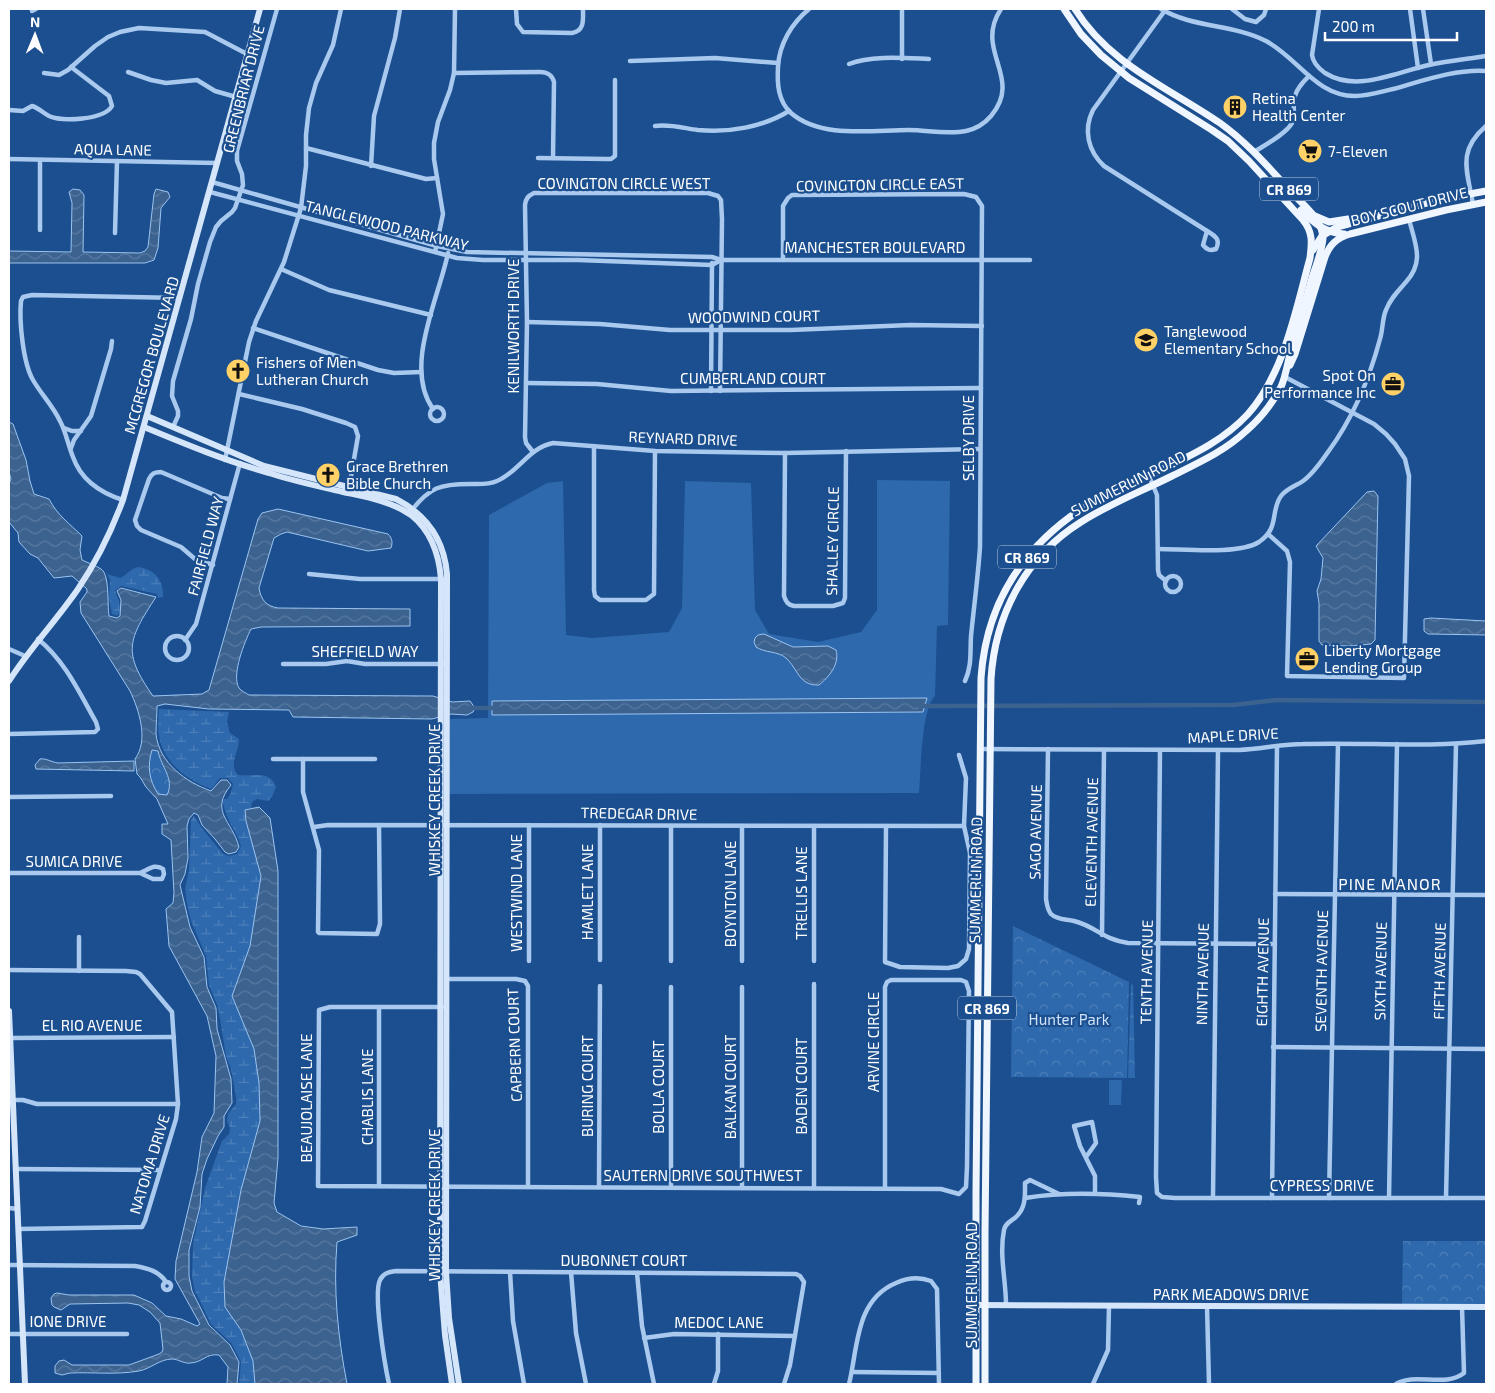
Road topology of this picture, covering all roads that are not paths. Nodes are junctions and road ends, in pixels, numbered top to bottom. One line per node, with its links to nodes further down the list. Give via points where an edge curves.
1 (260, 9): 21 (street, MCGREGOR BOULEVARD)
2 (277, 9): 59 (street, GREENBRIAR DRIVE, via 237,151 236,161 243,179)
3 (341, 9): 46 (street, via 333,44 309,108)
4 (400, 9): 54 (street, via 374,116)
5 (455, 9): 37 (street)
6 (516, 9): 7 (street, via 517,24 523,32 545,33 577,32 583,25)
7 (584, 9)
8 (798, 9): 20 (street)
9 (809, 9): 20 (street)
10 (902, 9): 23 (street)
11 (1001, 9): 42 (street, via 991,38 1002,74 1000,102 992,115 974,128 954,132 847,131 807,123)
12 (1064, 9): 35 (main road, SUMMERLIN ROAD / CR 869, via 1092,46)
13 (1075, 9): 28 (main road, CR 869, via 1103,44)
14 (1164, 9): 28 (street); 38 (street, via 1198,22 1254,36 1280,50)
15 (1232, 9): 16 (street, via 1256,22)
16 (1266, 9)
17 (1319, 9): 31 (street, via 1312,55)
18 (1410, 9): 32 (street)
19 (1423, 9): 29 (street)
20 (803, 14): 26 (street, via 787,35)
21 (248, 54): 30 (street, via 205,32 139,28 108,37); 40 (street, MCGREGOR BOULEVARD)
22 (1486, 56): 29 (street)
23 (902, 59): 24 (street); 27 (street, via 865,59)
24 (928, 59)
25 (630, 61): 26 (street, via 708,58)
26 (778, 63): 42 (street, via 778,89)
27 (849, 64)
28 (1127, 64): 35 (street); 47 (main road, CR 869, via 1220,123)
29 (1431, 64): 32 (street)
30 (71, 67): 36 (street, via 59,75); 41 (street, via 109,96 112,106 106,113 85,118 51,117 32,106 23,111)
31 (1318, 67): 32 (street, via 1337,79 1349,82 1378,79); 38 (street)
32 (1418, 68)
33 (1486, 71): 38 (street, via 1445,76 1364,96 1336,93)
34 (128, 72): 40 (street, via 166,82 197,80 215,91)
35 (1120, 72): 45 (main road, SUMMERLIN ROAD / CR 869); 73 (street, via 1089,120 1088,140 1094,154 1108,170)
36 (44, 73)
37 (454, 74): 49 (street, via 549,74 554,82); 55 (street, via 435,133)
38 (1309, 77): 47 (street, via 1295,96 1291,125)
39 (615, 80): 49 (street, via 615,156 611,159)
40 (236, 97): 53 (street, MCGREGOR BOULEVARD)
41 (9, 110)
42 (789, 111): 43 (street, via 764,123 728,130)
43 (655, 126)
44 (1486, 126): 61 (street, via 1474,136 1466,156)
45 (1232, 145): 47 (main road); 57 (main road, SUMMERLIN ROAD / CR 869)
46 (306, 148): 54 (street); 68 (street)
47 (1254, 152): 70 (main road, CR 869)
48 (538, 158): 49 (street)
49 (553, 158)
50 (9, 159): 51 (street, AQUA LANE)
51 (40, 160): 52 (street, AQUA LANE); 72 (street)
52 (117, 161): 53 (street, AQUA LANE); 75 (street)
53 (217, 163): 56 (street, MCGREGOR BOULEVARD)
54 (371, 166): 55 (street, via 426,179)
55 (437, 178): 77 (street, via 443,214)
56 (212, 182): 59 (street, TANGLEWOOD PARKWAY); 60 (street, MCGREGOR BOULEVARD)
57 (1274, 188): 74 (main road, via 1285,194); 85 (main road, SUMMERLIN ROAD / CR 869, via 1309,229 1312,241)
58 (1486, 190): 61 (main road, BOY SCOUT DRIVE)
59 (240, 191): 63 (street, GREENBRIAR DRIVE); 68 (street, TANGLEWOOD PARKWAY)
60 (210, 192): 63 (street, TANGLEWOOD PARKWAY); 95 (street, MCGREGOR BOULEVARD)
61 (1471, 193): 66 (street); 67 (main road, BOY SCOUT DRIVE)
62 (976, 196): 89 (street, COVINGTON CIRCLE EAST, via 792,195 783,206); 90 (street, SELBY DRIVE, via 983,212)
63 (238, 198): 69 (street, TANGLEWOOD PARKWAY); 114 (street, GREENBRIAR DRIVE, via 232,212 216,227 200,274 172,386 178,411)
64 (526, 198): 80 (street, KENILWORTH DRIVE); 88 (street, COVINGTON CIRCLE WEST, via 546,192 714,193 721,205)
65 (1486, 202): 66 (main road, BOY SCOUT DRIVE)
66 (1473, 204): 71 (main road, BOY SCOUT DRIVE)
67 (1414, 206): 70 (main road, via 1395,206 1335,222); 74 (main road, BOY SCOUT DRIVE)
68 (301, 208): 69 (street); 77 (street, TANGLEWOOD PARKWAY)
69 (298, 215): 79 (street, TANGLEWOOD PARKWAY); 94 (street)
70 (1314, 216): 74 (main road, CR 869)
71 (1409, 219): 76 (main road, BOY SCOUT DRIVE); 111 (street, via 1417,250 1416,269 1386,308 1381,338)
72 (40, 230)
73 (1207, 232)
74 (1324, 232): 76 (main road); 85 (main road); 104 (main road, SUMMERLIN ROAD / CR 869)
75 (115, 233)
76 (1350, 234): 104 (main road, BOY SCOUT DRIVE, via 1336,240 1326,254)
77 (437, 246): 78 (street, TANGLEWOOD PARKWAY); 79 (street)
78 (449, 249): 80 (street, TANGLEWOOD PARKWAY); 82 (street)
79 (435, 252): 82 (street, TANGLEWOOD PARKWAY)
80 (525, 253): 81 (street, TANGLEWOOD PARKWAY); 86 (street, KENILWORTH DRIVE)
81 (588, 253): 83 (street, TANGLEWOOD PARKWAY); 87 (street)
82 (448, 256): 86 (street, TANGLEWOOD PARKWAY); 96 (street)
83 (650, 256): 84 (street, TANGLEWOOD PARKWAY); 92 (street)
84 (712, 257): 88 (street, TANGLEWOOD PARKWAY); 93 (street)
85 (1310, 258): 128 (main road, SUMMERLIN ROAD / CR 869, via 1281,358 1258,401 1236,426 1216,441)
86 (525, 260): 87 (street, TANGLEWOOD PARKWAY); 97 (street, KENILWORTH DRIVE)
87 (588, 260): 92 (street, TANGLEWOOD PARKWAY)
88 (721, 260): 89 (street, MANCHESTER BOULEVARD); 93 (street, TANGLEWOOD PARKWAY); 101 (street)
89 (783, 260): 90 (street, MANCHESTER BOULEVARD)
90 (982, 260): 91 (street, MANCHESTER BOULEVARD); 98 (street, SELBY DRIVE)
91 (1030, 260)
92 (650, 264): 93 (street, TANGLEWOOD PARKWAY)
93 (712, 265): 100 (street)
94 (281, 269): 96 (street, via 329,290); 99 (street)
95 (180, 298): 112 (street, MCGREGOR BOULEVARD); 115 (street, via 23,297 21,311 28,368)
96 (431, 315): 103 (street)
97 (527, 322): 100 (street, WOODWIND COURT); 105 (street, KENILWORTH DRIVE)
98 (982, 326): 101 (street, WOODWIND COURT); 106 (street, SELBY DRIVE)
99 (253, 328): 103 (street, via 372,369 394,373); 109 (street)
100 (711, 330): 101 (street, WOODWIND COURT); 107 (street)
101 (720, 330): 108 (street)
102 (112, 341): 116 (street, via 91,416)
103 (421, 372): 110 (street, via 425,394)
104 (1285, 377): 111 (street); 129 (main road, SUMMERLIN ROAD / CR 869, via 1263,414 1233,443)
105 (526, 383): 107 (street, CUMBERLAND COURT); 123 (street, KENILWORTH DRIVE, via 525,438)
106 (981, 388): 108 (street, CUMBERLAND COURT); 118 (street, SELBY DRIVE)
107 (711, 391): 108 (street, CUMBERLAND COURT)
108 (720, 391)
109 (239, 394): 120 (street); 130 (street, via 302,409 355,427 358,436)
110 (434, 409)
111 (1353, 414): 134 (street, via 1315,469 1281,496); 134 (street, via 1374,424 1395,444 1405,459 1409,476 1404,678 1287,676 1290,562 1287,551)
112 (147, 416): 113 (street, MCGREGOR BOULEVARD); 114 (street, WHISKEY CREEK DRIVE)
113 (144, 427): 126 (street, WHISKEY CREEK DRIVE); 132 (street, MCGREGOR BOULEVARD)
114 (173, 427): 120 (street, WHISKEY CREEK DRIVE)
115 (64, 428): 116 (street); 119 (street)
116 (81, 430): 119 (street)
117 (594, 446): 121 (street, REYNARD DRIVE); 121 (street, via 594,590 600,600 646,600 654,594); 123 (street, REYNARD DRIVE, via 553,444)
118 (980, 448): 122 (street, REYNARD DRIVE); 147 (street, SELBY DRIVE, via 978,572 970,667)
119 (70, 449): 132 (street, via 79,470 89,481 103,492)
120 (228, 451): 125 (street, WHISKEY CREEK DRIVE); 126 (street)
121 (655, 451): 124 (street, REYNARD DRIVE)
122 (846, 451): 124 (street, REYNARD DRIVE); 124 (street, SHALLEY CIRCLE, via 845,598 843,603 834,606 789,605 784,596)
123 (533, 452): 133 (street, REYNARD DRIVE, via 497,481 440,486 425,494)
124 (785, 453)
125 (242, 457): 127 (street, FAIRFIELD WAY); 130 (street, WHISKEY CREEK DRIVE)
126 (225, 460): 127 (street, WHISKEY CREEK DRIVE)
127 (240, 465): 130 (street, WHISKEY CREEK DRIVE, via 294,480); 131 (street, FAIRFIELD WAY)
128 (1149, 476): 129 (street); 154 (main road, SUMMERLIN ROAD / CR 869, via 1082,508 1045,537 1020,566 1003,593 991,623 983,660)
129 (1154, 485): 135 (street); 155 (main road, SUMMERLIN ROAD / CR 869, via 1072,528 1047,548 1026,572 1010,599 993,654)
130 (349, 490): 133 (street, WHISKEY CREEK DRIVE)
131 (230, 499): 136 (street, FAIRFIELD WAY); 136 (street, via 156,472 149,478 135,520 141,530)
132 (123, 500): 140 (street, MCGREGOR BOULEVARD, via 112,528 78,589)
133 (411, 511): 138 (street, WHISKEY CREEK DRIVE, via 434,546)
134 (1268, 534): 135 (street, via 1257,543 1242,548)
135 (1158, 549): 139 (street, via 1159,575)
136 (212, 565): 141 (street, FAIRFIELD WAY, via 196,624)
137 (309, 574): 138 (street)
138 (444, 579): 145 (street, WHISKEY CREEK DRIVE)
139 (1166, 581)
140 (38, 639): 143 (street, MCGREGOR BOULEVARD); 148 (street, via 65,668 98,730 88,733)
141 (186, 640): 141 (street, FAIRFIELD WAY, via 170,638 165,647 167,656 177,661 187,656 189,646)
142 (9, 649): 143 (street)
143 (26, 656): 146 (street, MCGREGOR BOULEVARD)
144 (283, 664): 145 (street, SHEFFIELD WAY, via 347,661)
145 (444, 664): 167 (street, WHISKEY CREEK DRIVE)
146 (9, 681)
147 (965, 681)
148 (9, 734)
149 (1486, 741): 152 (street, MAPLE DRIVE)
150 (1338, 744): 151 (street, MAPLE DRIVE); 153 (street, MAPLE DRIVE); 179 (street, SEVENTH AVENUE)
151 (1397, 744): 152 (street, MAPLE DRIVE); 180 (street, SIXTH AVENUE)
152 (1456, 744): 181 (street, FIFTH AVENUE)
153 (1277, 747): 159 (street, MAPLE DRIVE); 178 (street, EIGHTH AVENUE)
154 (981, 749): 155 (street, MAPLE DRIVE); 249 (main road, SUMMERLIN ROAD / CR 869)
155 (990, 749): 156 (street, MAPLE DRIVE); 247 (main road, SUMMERLIN ROAD / CR 869)
156 (1048, 749): 157 (street, MAPLE DRIVE); 183 (street, SAGO AVENUE, via 1048,909 1052,914 1084,924)
157 (1104, 750): 158 (street, MAPLE DRIVE); 183 (street, ELEVENTH AVENUE)
158 (1160, 750): 159 (street, MAPLE DRIVE); 186 (street, TENTH AVENUE)
159 (1218, 750): 185 (street, NINTH AVENUE)
160 (959, 755): 174 (street, via 966,778)
161 (273, 759): 162 (street)
162 (303, 759): 163 (street); 175 (street, via 304,792)
163 (375, 759)
164 (111, 796): 165 (street)
165 (9, 797)
166 (379, 825): 167 (street, TREDEGAR DRIVE); 175 (street, TREDEGAR DRIVE); 175 (street, via 380,924 377,934 372,935 318,932 319,850)
167 (444, 825): 168 (street, TREDEGAR DRIVE); 195 (street, WHISKEY CREEK DRIVE); 201 (street, WHISKEY CREEK DRIVE)
168 (529, 825): 169 (street, TREDEGAR DRIVE); 189 (street, WESTWIND LANE)
169 (600, 825): 170 (street, TREDEGAR DRIVE); 188 (street, HAMLET LANE)
170 (671, 826): 171 (street, TREDEGAR DRIVE); 190 (street)
171 (742, 826): 172 (street, TREDEGAR DRIVE); 191 (street, BOYNTON LANE)
172 (814, 826): 173 (street, TREDEGAR DRIVE); 192 (street, TRELLIS LANE)
173 (886, 826): 174 (street, TREDEGAR DRIVE); 174 (street, via 885,962 900,967 948,968 958,966 966,959 969,949 970,853)
174 (964, 826)
175 (314, 827)
176 (9, 873): 177 (street, SUMICA DRIVE)
177 (140, 873): 177 (street, SUMICA DRIVE, via 158,880 164,874 159,866)
178 (1275, 894): 179 (street); 187 (street, EIGHTH AVENUE)
179 (1335, 894): 180 (street); 206 (street, SEVENTH AVENUE)
180 (1394, 894): 181 (street); 207 (street, SIXTH AVENUE)
181 (1453, 894): 182 (street); 208 (street, FIFTH AVENUE)
182 (1486, 895)
183 (1102, 936): 186 (street, via 1117,941)
184 (79, 937): 194 (street)
185 (1215, 943): 186 (street); 187 (street); 230 (street, NINTH AVENUE)
186 (1158, 944): 228 (street, TENTH AVENUE)
187 (1275, 944): 205 (street, EIGHTH AVENUE)
188 (600, 960)
189 (528, 961)
190 (671, 961)
191 (742, 961)
192 (814, 961)
193 (9, 970): 194 (street)
194 (79, 971): 203 (street, NATOMA DRIVE, via 140,974 172,1012)
195 (446, 979): 201 (street, WHISKEY CREEK DRIVE); 219 (street, CAPBERN COURT, via 516,979 525,981 528,986)
196 (814, 984): 223 (street, BADEN COURT)
197 (600, 986): 220 (street, BURING COURT)
198 (671, 987): 221 (street, BOLLA COURT)
199 (742, 987): 222 (street, BALKAN COURT)
200 (379, 1007): 201 (street); 216 (street, BEAUJOLAISE LANE, via 319,1010); 217 (street, CHABLIS LANE)
201 (443, 1007): 218 (street, WHISKEY CREEK DRIVE)
202 (9, 1011): 204 (street)
203 (174, 1037): 204 (street, EL RIO AVENUE); 212 (street, NATOMA DRIVE)
204 (10, 1038): 210 (street)
205 (1273, 1047): 206 (street); 231 (street, EIGHTH AVENUE)
206 (1332, 1048): 207 (street); 232 (street, SEVENTH AVENUE)
207 (1392, 1048): 208 (street); 233 (street, SIXTH AVENUE)
208 (1450, 1049): 209 (street); 234 (street, FIFTH AVENUE)
209 (1486, 1049)
210 (11, 1088): 211 (street)
211 (13, 1100): 212 (street, via 37,1104); 214 (street)
212 (178, 1104): 215 (street, NATOMA DRIVE)
213 (1086, 1156): 213 (street, via 1074,1126 1092,1122 1096,1143); 225 (street, via 1095,1176)
214 (16, 1169): 215 (street); 238 (street)
215 (160, 1170): 239 (street, NATOMA DRIVE, via 142,1226)
216 (318, 1186): 217 (street, SAUTERN DRIVE SOUTHWEST)
217 (379, 1186): 218 (street, SAUTERN DRIVE SOUTHWEST)
218 (443, 1186): 219 (street, SAUTERN DRIVE SOUTHWEST); 242 (street, WHISKEY CREEK DRIVE)
219 (528, 1186): 220 (street, SAUTERN DRIVE SOUTHWEST)
220 (600, 1187): 221 (street, SAUTERN DRIVE SOUTHWEST)
221 (671, 1187): 222 (street, SAUTERN DRIVE SOUTHWEST)
222 (742, 1188): 223 (street, SAUTERN DRIVE SOUTHWEST)
223 (814, 1188): 224 (street, SAUTERN DRIVE SOUTHWEST)
224 (885, 1188): 226 (street, SAUTERN DRIVE SOUTHWEST, via 941,1188); 226 (street, ARVINE CIRCLE, via 885,987 891,980 961,980 966,982 969,991 967,1176 966,1187)
225 (1095, 1193): 227 (street); 236 (street, via 1140,1198)
226 (959, 1194)
227 (1058, 1194): 229 (street); 229 (street, via 1030,1180 1025,1183)
228 (1158, 1194): 230 (street, CYPRESS DRIVE)
229 (1025, 1198): 248 (street, via 1019,1213 1004,1232)
230 (1212, 1198): 231 (street, CYPRESS DRIVE)
231 (1272, 1198): 232 (street, CYPRESS DRIVE)
232 (1329, 1198): 233 (street, CYPRESS DRIVE)
233 (1389, 1198): 234 (street, CYPRESS DRIVE)
234 (1446, 1198): 235 (street, CYPRESS DRIVE)
235 (1486, 1198)
236 (1140, 1202)
237 (9, 1208): 238 (street)
238 (18, 1209): 239 (street)
239 (18, 1229): 241 (street)
240 (9, 1265): 241 (street)
241 (20, 1265): 246 (street, via 135,1266 154,1271); 255 (street)
242 (443, 1272): 243 (street, DUBONNET COURT); 263 (street, DUBONNET COURT, via 391,1272 380,1278 379,1308); 264 (street, WHISKEY CREEK DRIVE, via 444,1327); 265 (street, WHISKEY CREEK DRIVE)
243 (510, 1272): 244 (street, DUBONNET COURT); 266 (street, via 514,1329)
244 (571, 1272): 245 (street, DUBONNET COURT); 267 (street, via 576,1333)
245 (637, 1273): 258 (street, DUBONNET COURT, via 796,1274 804,1282); 259 (street)
246 (166, 1282)
247 (985, 1305): 248 (street, PARK MEADOWS DRIVE); 249 (street, PARK MEADOWS DRIVE); 274 (main road, SUMMERLIN ROAD / CR 869)
248 (1006, 1305): 250 (street, PARK MEADOWS DRIVE)
249 (976, 1306): 273 (main road, SUMMERLIN ROAD / CR 869)
250 (1109, 1306): 251 (street, PARK MEADOWS DRIVE); 275 (street, via 1108,1350)
251 (1207, 1306): 252 (street, PARK MEADOWS DRIVE); 276 (street)
252 (1462, 1307): 253 (street, PARK MEADOWS DRIVE); 277 (street, via 1464,1373 1456,1379 1404,1380)
253 (1486, 1307)
254 (9, 1334): 255 (street, IONE DRIVE)
255 (23, 1334): 256 (street, IONE DRIVE); 262 (street)
256 (127, 1334)
257 (718, 1334): 258 (street, MEDOC LANE); 259 (street, MEDOC LANE); 269 (street, via 718,1371)
258 (795, 1336): 270 (street)
259 (644, 1338): 268 (street)
260 (852, 1372): 261 (street); 261 (street, via 860,1324 869,1304 890,1285 921,1279 931,1281 938,1294); 271 (street)
261 (939, 1372): 272 (street)
262 (25, 1384)
263 (389, 1384)
264 (452, 1384)
265 (459, 1384)
266 (524, 1384)
267 (586, 1384)
268 (654, 1384)
269 (714, 1384)
270 (784, 1384)
271 (849, 1384)
272 (939, 1384)
273 (976, 1384)
274 (985, 1384)
275 (1093, 1384)
276 (1208, 1384)
277 (1396, 1384)

